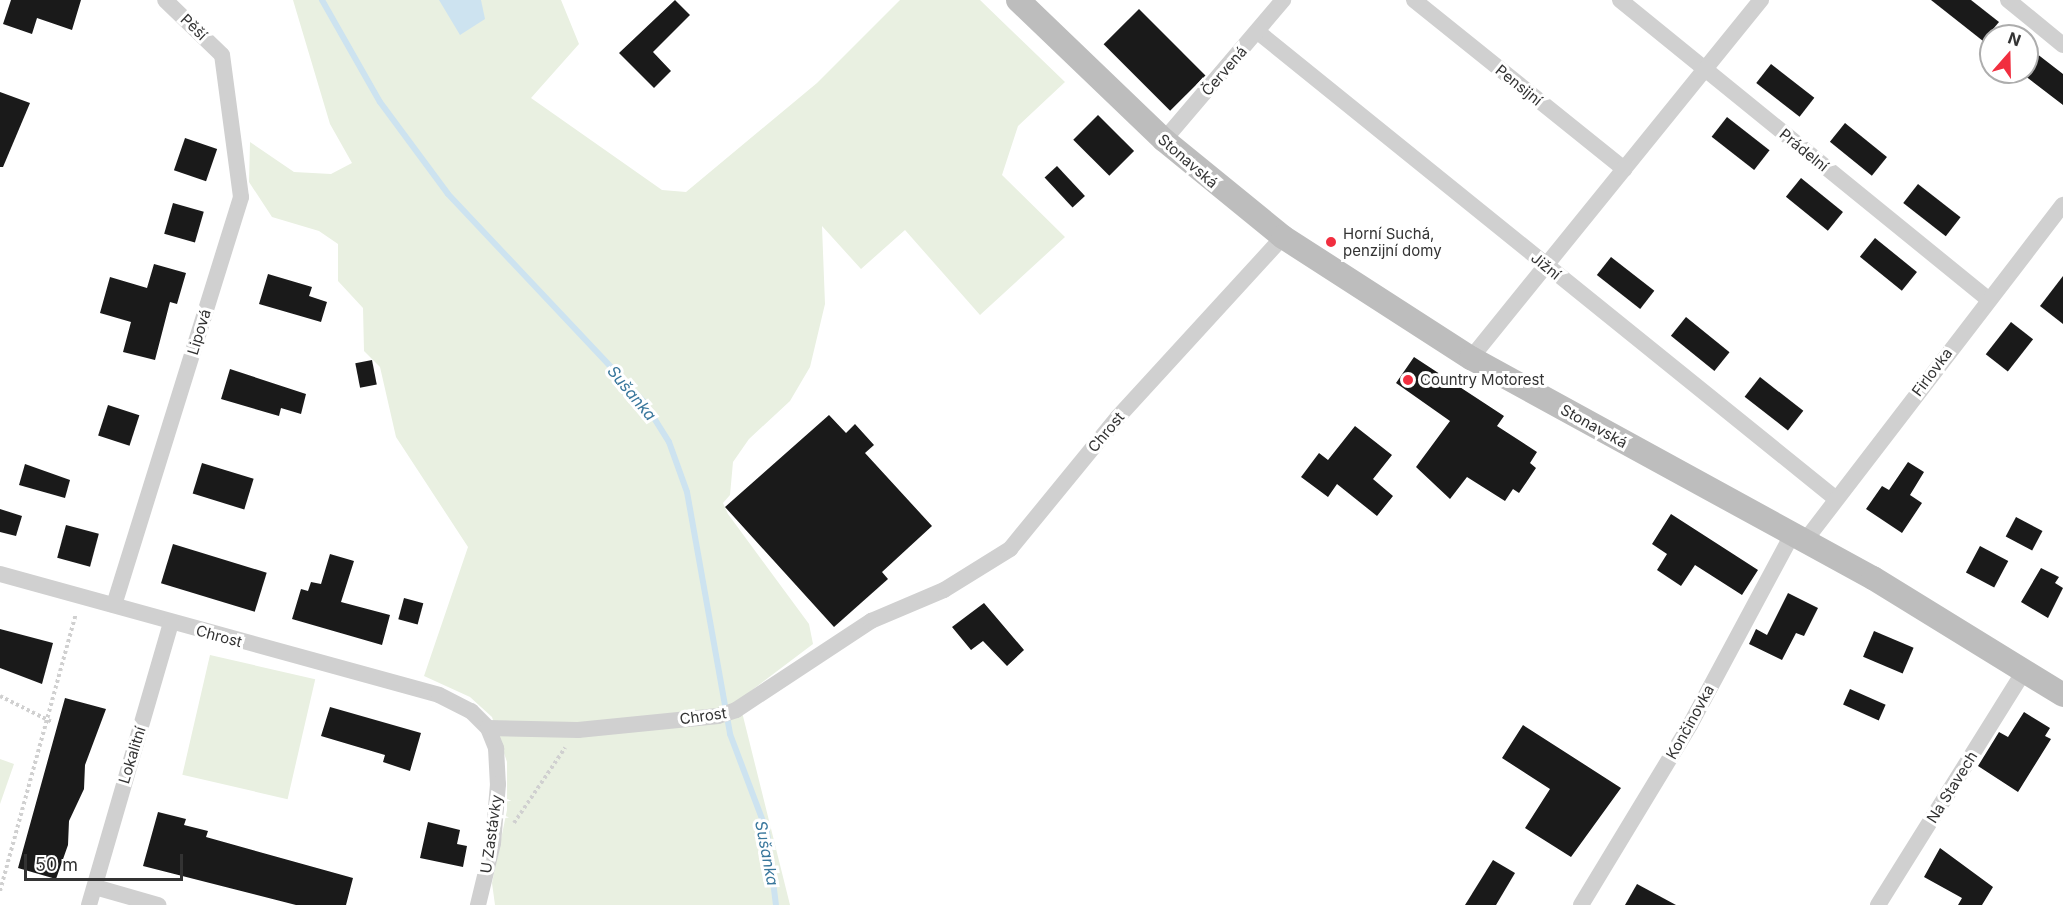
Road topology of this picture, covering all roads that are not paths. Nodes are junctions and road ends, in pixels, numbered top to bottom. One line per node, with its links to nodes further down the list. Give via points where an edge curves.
1 (165, 0): 10 (street, Pěší)
2 (1018, 0): 12 (main road, Stonavská)
3 (1283, 0): 8 (street, Červená)
4 (1414, 0): 13 (street, Pensijní)
5 (1620, 0): 11 (street, Prádelní)
6 (1761, 0): 11 (street)
7 (2008, 0): 9 (street)
8 (1258, 32): 12 (street, Červená); 16 (street, Jižní)
9 (2063, 45)
10 (222, 55): 22 (street, Lipová, via 241,197)
11 (1704, 68): 13 (street); 17 (street, Prádelní)
12 (1164, 140): 15 (main road, Stonavská)
13 (1624, 170): 16 (street)
14 (2063, 205): 17 (street, Firlovka)
15 (1283, 237): 18 (main road, Stonavská); 26 (street, Chrost, via 1118,417 1010,549 944,590 871,621 736,710 718,716 578,730)
16 (1546, 267): 18 (street); 19 (street, Jižní)
17 (1988, 299): 19 (street, Firlovka)
18 (1471, 358): 20 (main road, Stonavská)
19 (1835, 498): 20 (street, Firlovka)
20 (1798, 539): 24 (main road, Stonavská); 31 (street, Končinovka)
21 (0, 574): 22 (street, Chrost)
22 (114, 605): 23 (street, Chrost)
23 (171, 622): 26 (street, Chrost, via 439,695 471,711); 27 (street, Lokalitní)
24 (2025, 670): 25 (main road, Stonavská); 32 (street, Na Stavech)
25 (2063, 695)
26 (488, 728): 30 (street, U Zastávky, via 496,748 497,813)
27 (95, 887): 28 (street, Lokalitní); 29 (street)
28 (89, 905)
29 (158, 905)
30 (478, 905)
31 (1581, 905)
32 (1878, 905)

